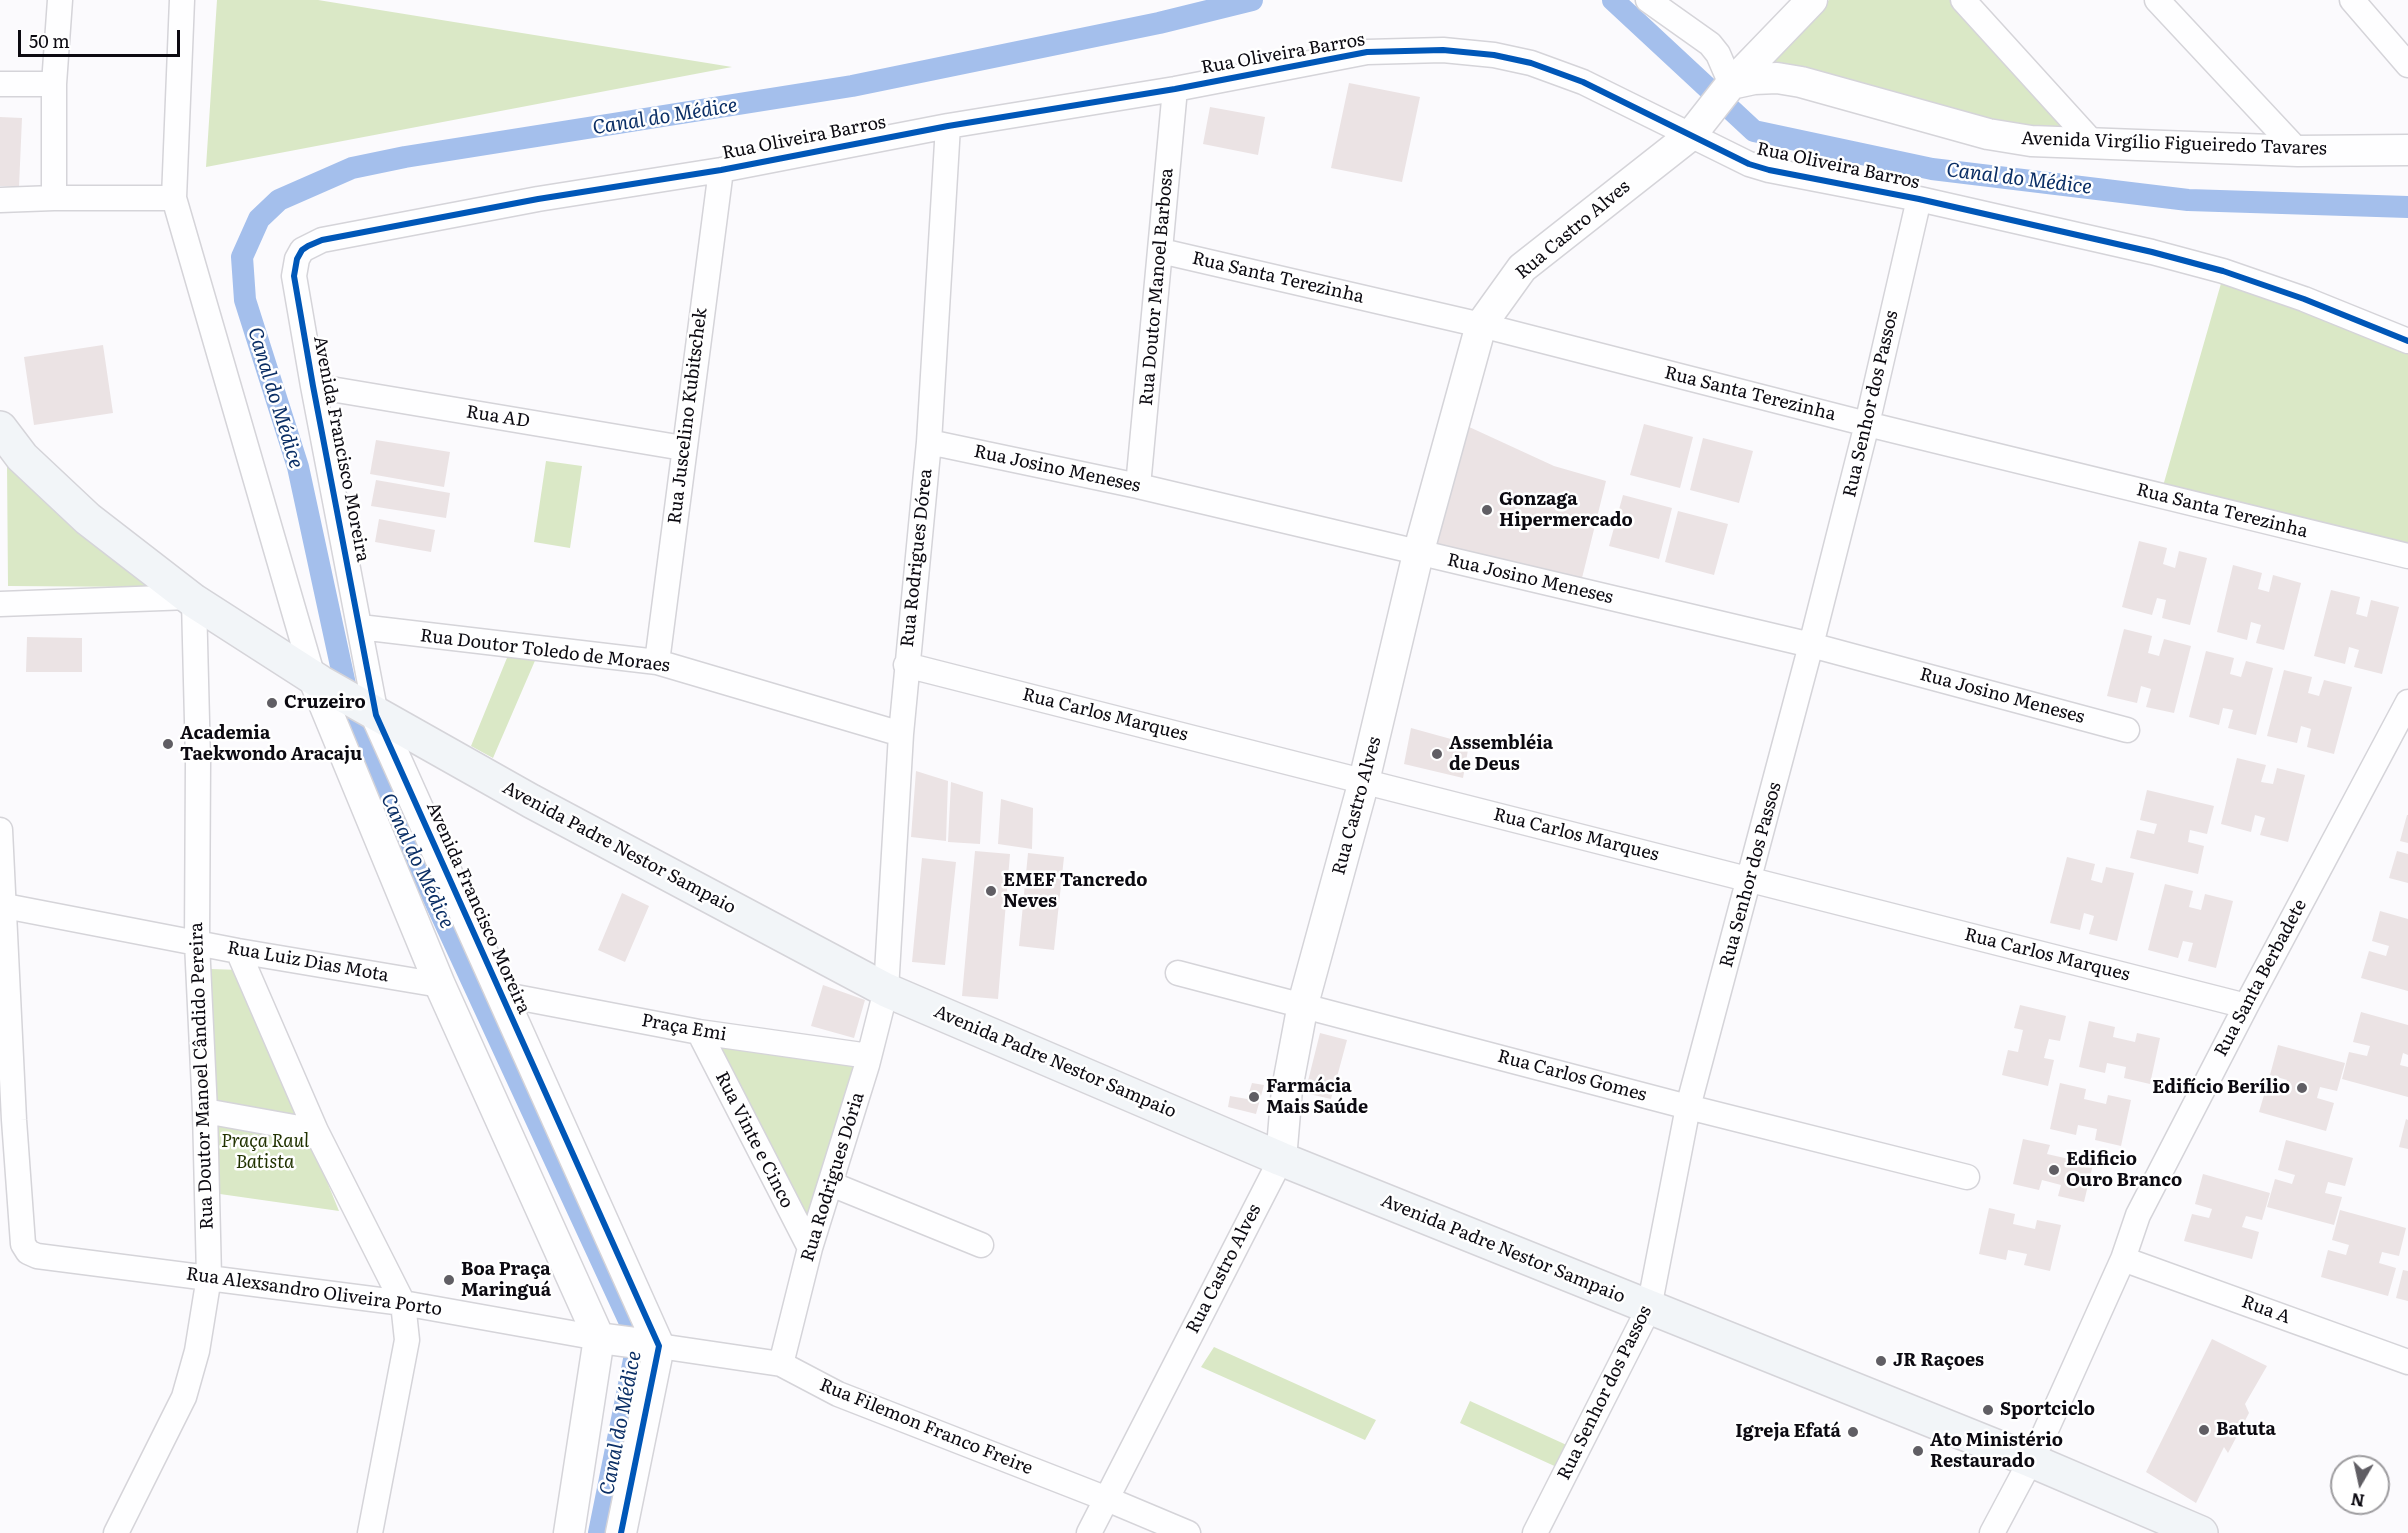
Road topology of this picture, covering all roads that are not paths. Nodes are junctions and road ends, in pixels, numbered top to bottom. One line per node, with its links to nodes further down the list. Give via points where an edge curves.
1 (60, 0): 10 (street)
2 (182, 0): 20 (street)
3 (1648, 0): 11 (street, via 1710,44)
4 (1812, 0): 11 (street, Rua Castro Alves)
5 (1963, 0): 15 (street)
6 (2157, 0): 17 (street)
7 (2352, 0): 8 (street)
8 (2408, 65)
9 (0, 84): 10 (street)
10 (54, 84): 19 (street)
11 (1730, 86): 14 (street, Rua Castro Alves); 15 (street, Avenida Virgílio Figueiredo Tavares, via 1766,78 1801,82 1988,134)
12 (1175, 89): 13 (street, Rua Oliveira Barros); 14 (street, Rua Oliveira Barros, via 1367,52 1453,51 1531,63); 23 (street, Rua Doutor Manoel Barbosa)
13 (948, 126): 18 (street, Rua Oliveira Barros); 30 (street, Rua Rodrigues Dórea)
14 (1694, 132): 21 (street, Rua Oliveira Barros, via 1749,164 1769,170); 25 (street, Rua Castro Alves, via 1522,268)
15 (2094, 144): 17 (street, Avenida Virgílio Figueiredo Tavares)
16 (2408, 150): 17 (street, Avenida Virgílio Figueiredo Tavares)
17 (2298, 151)
18 (721, 170): 24 (street, Rua Oliveira Barros, via 538,199 322,240 302,250); 31 (street, Rua Juscelino Kubitschek)
19 (54, 198): 20 (street); 22 (street)
20 (174, 198): 41 (street)
21 (1919, 199): 26 (street, Rua Oliveira Barros, via 2223,271 2304,298); 28 (street, Rua Senhor dos Passos)
22 (0, 200)
23 (1161, 251): 25 (street, Rua Santa Terezinha); 32 (street, Rua Doutor Manoel Barbosa)
24 (294, 276): 27 (street, Avenida Francisco Moreira)
25 (1480, 326): 28 (street, Rua Santa Terezinha); 33 (street, Rua Castro Alves)
26 (2408, 341)
27 (313, 386): 31 (street, Rua AD); 37 (street, Avenida Francisco Moreira)
28 (1867, 424): 34 (street, Rua Santa Terezinha); 38 (street, Rua Senhor dos Passos)
29 (0, 428): 35 (main road, Avenida Padre Nestor Sampaio, via 21,457 88,519)
30 (929, 442): 32 (street, Rua Josino Meneses); 40 (street, Rua Rodrigues Dórea)
31 (683, 448): 39 (street, Rua Juscelino Kubitschek)
32 (1138, 486): 33 (street, Rua Josino Meneses)
33 (1418, 554): 38 (street, Rua Josino Meneses); 46 (street, Rua Castro Alves)
34 (2408, 556)
35 (192, 599): 36 (street); 41 (main road, Avenida Padre Nestor Sampaio); 50 (street, Rua Doutor Manoel Cândido Pereira, via 198,761)
36 (0, 604)
37 (360, 627): 39 (street, Rua Doutor Toledo de Moraes); 43 (street, Avenida Francisco Moreira)
38 (1811, 645): 44 (street, Rua Josino Meneses); 48 (street, Rua Senhor dos Passos)
39 (657, 662): 45 (street, Rua Doutor Toledo de Moraes)
40 (906, 665): 45 (street, Rua Rodrigues Dórea); 46 (street, Rua Carlos Marques)
41 (316, 680): 43 (main road, Avenida Padre Nestor Sampaio); 53 (street)
42 (2407, 709): 57 (street, Rua Santa Berbadete)
43 (372, 713): 54 (main road, Avenida Padre Nestor Sampaio); 55 (street, Avenida Francisco Moreira)
44 (2127, 730)
45 (900, 734): 54 (street, Rua Rodrigues Dórea)
46 (1364, 781): 48 (street, Rua Carlos Marques); 56 (street, Rua Castro Alves)
47 (0, 830): 49 (street)
48 (1751, 879): 57 (street, Rua Carlos Marques); 60 (street, Rua Senhor dos Passos)
49 (1, 905): 50 (street, Rua Luiz Dias Mota); 62 (street)
50 (197, 943): 51 (street, Rua Luiz Dias Mota); 61 (street, Rua Doutor Manoel Cândido Pereira)
51 (238, 951): 53 (street, Rua Luiz Dias Mota); 63 (street)
52 (1178, 973): 56 (street, Rua Carlos Gomes)
53 (440, 985): 73 (street)
54 (886, 990): 59 (street, Rua Rodrigues Dória); 64 (main road, Avenida Padre Nestor Sampaio)
55 (500, 994): 58 (street, Praça Emi); 74 (street, Avenida Francisco Moreira)
56 (1303, 1004): 60 (street, Rua Carlos Gomes); 64 (street, Rua Castro Alves, via 1287,1089)
57 (2246, 1006): 69 (street, Rua Santa Berbadete, via 2138,1215)
58 (699, 1032): 59 (street, Praça Emi); 68 (street, Rua Vinte e Cinco)
59 (869, 1056): 66 (street, Rua Rodrigues Dória)
60 (1688, 1107): 65 (street, Rua Carlos Gomes); 72 (street, Rua Senhor dos Passos)
61 (205, 1111): 63 (street); 70 (street, Rua Doutor Manoel Cândido Pereira)
62 (7, 1120): 70 (street, Rua Alexsandro Oliveira Porto, via 23,1244 28,1252)
63 (316, 1131): 71 (street)
64 (1281, 1159): 72 (main road, Avenida Padre Nestor Sampaio); 78 (street, Rua Castro Alves)
65 (1967, 1177)
66 (831, 1184): 67 (street); 68 (street, Rua Rodrigues Dória)
67 (981, 1245)
68 (810, 1248): 76 (street, Rua Rodrigues Dória)
69 (2123, 1259): 75 (street, Rua A); 77 (street, Rua Santa Berbadete)
70 (209, 1277): 71 (street, Rua Alexsandro Oliveira Porto); 79 (street, Rua Doutor Manoel Cândido Pereira, via 197,1351 184,1397)
71 (403, 1303): 73 (street, Rua Alexsandro Oliveira Porto); 80 (street, via 407,1340)
72 (1649, 1308): 77 (main road, Avenida Padre Nestor Sampaio); 85 (street, Rua Senhor dos Passos)
73 (602, 1339): 74 (street); 81 (street)
74 (657, 1346): 76 (street, Rua Filemon Franco Freire); 82 (street)
75 (2408, 1362)
76 (781, 1364): 78 (street, Rua Filemon Franco Freire, via 838,1394)
77 (2030, 1460): 86 (street, Rua Santa Berbadete); 87 (main road, Avenida Padre Nestor Sampaio)
78 (1107, 1499): 83 (street, Rua Castro Alves); 84 (street, Rua Filemon Franco Freire)
79 (116, 1533)
80 (370, 1533)
81 (569, 1533)
82 (621, 1533)
83 (1089, 1533)
84 (1188, 1533)
85 (1535, 1533)
86 (1992, 1533)
87 (2201, 1533)

